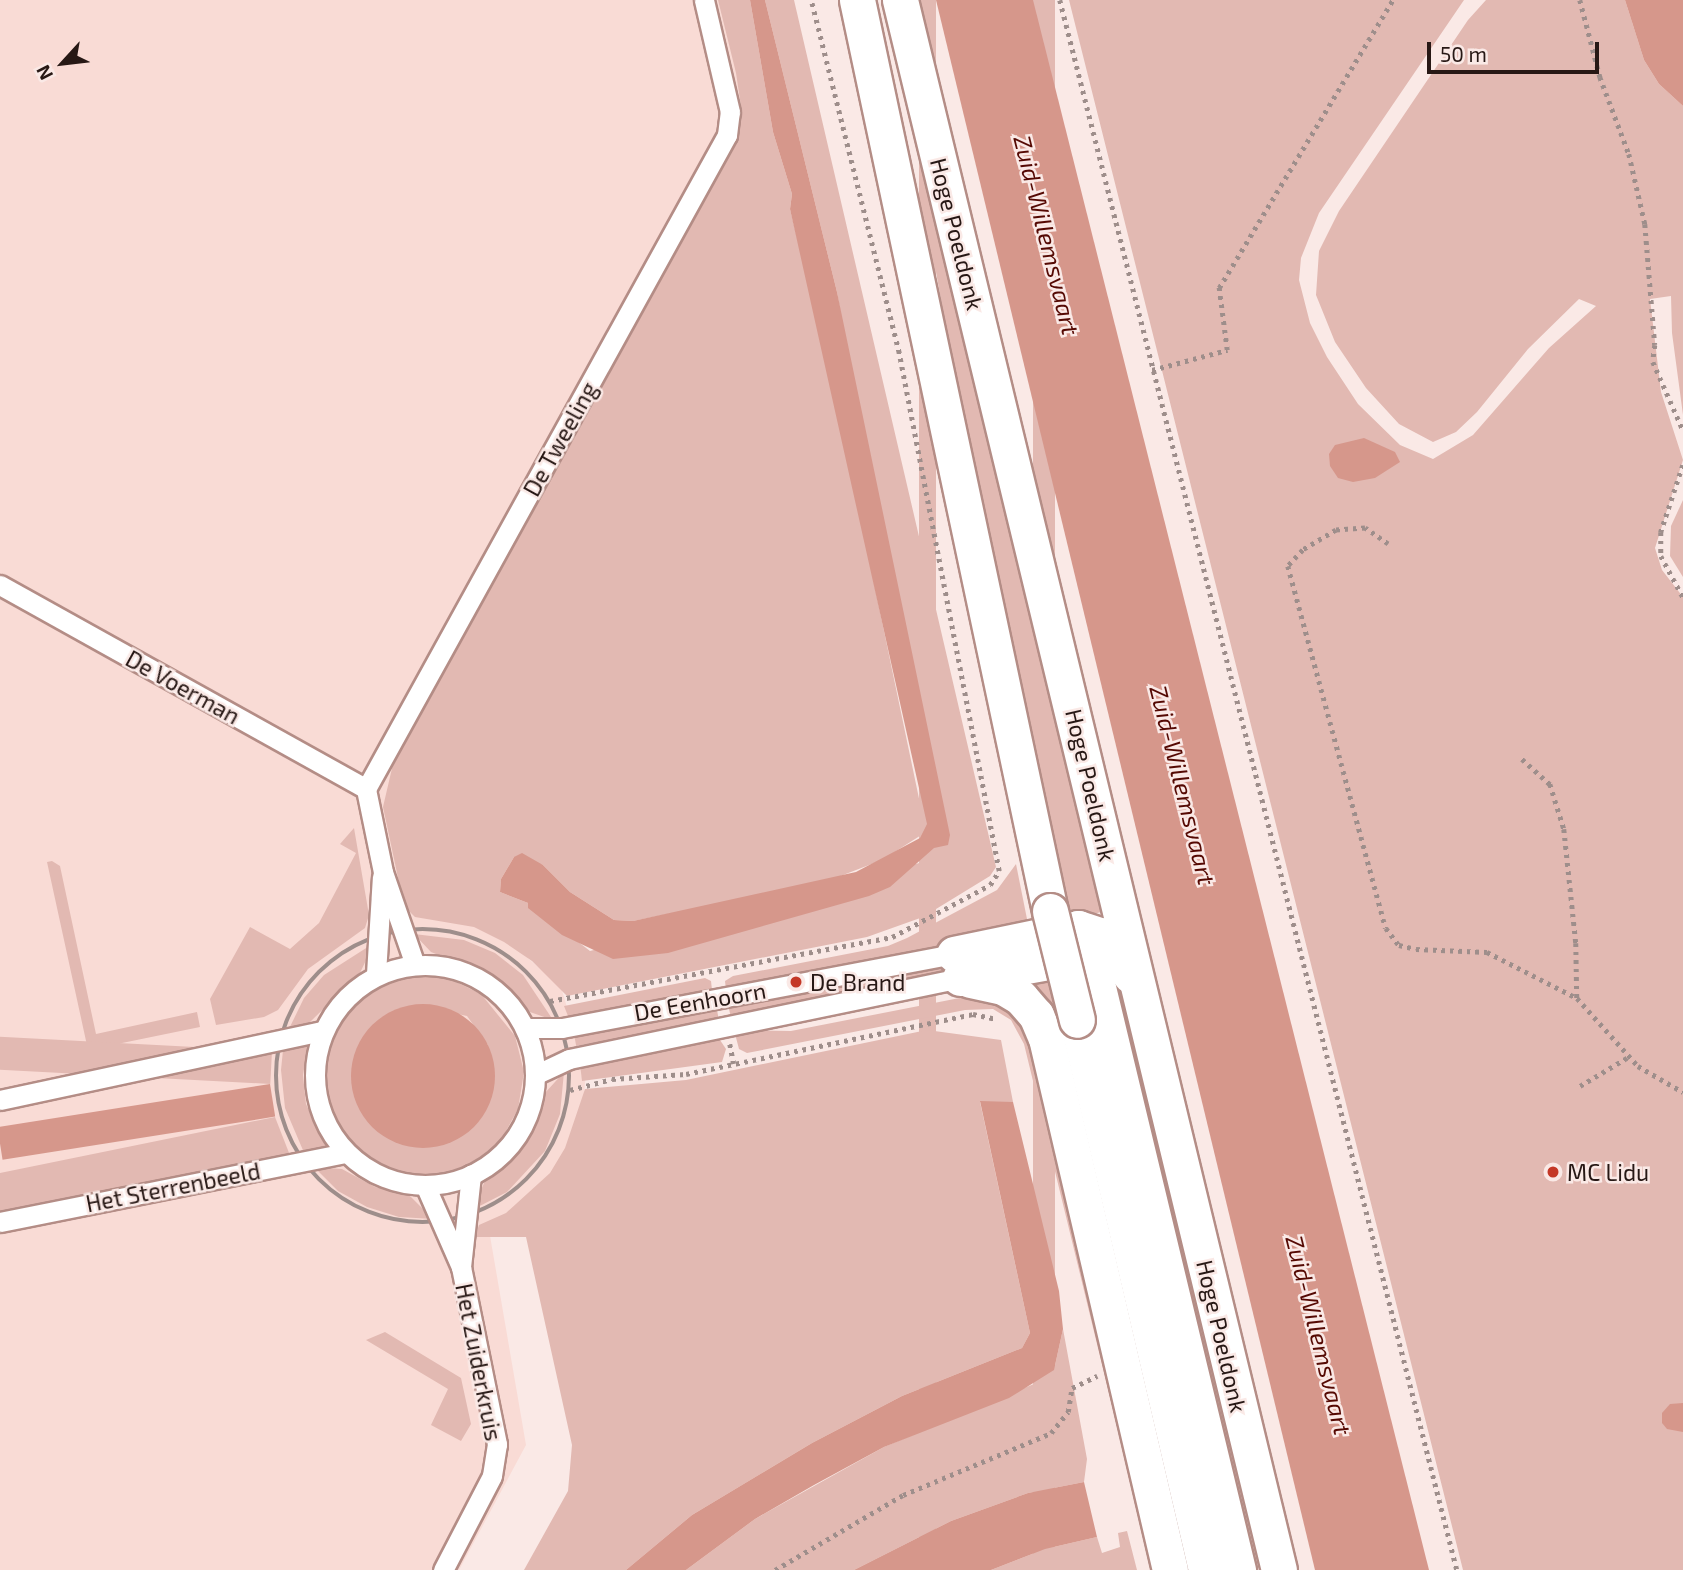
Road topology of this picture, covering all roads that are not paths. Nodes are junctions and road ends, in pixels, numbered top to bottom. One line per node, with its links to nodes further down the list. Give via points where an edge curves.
1 (704, 0): 5 (street, De Tweeling, via 730,112 727,135)
2 (857, 0): 22 (highway, Hoge Poeldonk, bridge, via 1050,911)
3 (900, 0): 10 (highway, Hoge Poeldonk)
4 (0, 585): 5 (street, De Voerman)
5 (366, 789): 6 (street)
6 (383, 872): 7 (street); 9 (street)
7 (415, 965): 9 (street); 11 (street, via 468,975 499,996)
8 (957, 966): 10 (highway, via 1063,930 1089,929 1109,944); 11 (street, De Eenhoorn, via 562,1028); 13 (street, De Eenhoorn, via 569,1059); 21 (highway, via 1021,998 1046,1038); 23 (highway, via 1066,959 1078,961 1097,983)
9 (376, 974): 12 (street, via 337,1005)
10 (1140, 991): 24 (highway, Hoge Poeldonk)
11 (527, 1028): 13 (street)
12 (322, 1031): 14 (street); 15 (street, via 314,1066 316,1086 330,1131)
13 (537, 1074): 16 (street, via 531,1104 510,1146)
14 (0, 1100)
15 (346, 1153): 17 (street, via 380,1176); 18 (street, Het Sterrenbeeld)
16 (471, 1175): 17 (street); 19 (street, Het Zuiderkruis)
17 (425, 1185): 19 (street, Het Zuiderkruis)
18 (0, 1222)
19 (461, 1267): 20 (street, Het Zuiderkruis, via 498,1444 492,1476)
20 (443, 1570)
21 (1170, 1570)
22 (1206, 1570)
23 (1238, 1570)
24 (1279, 1570)

